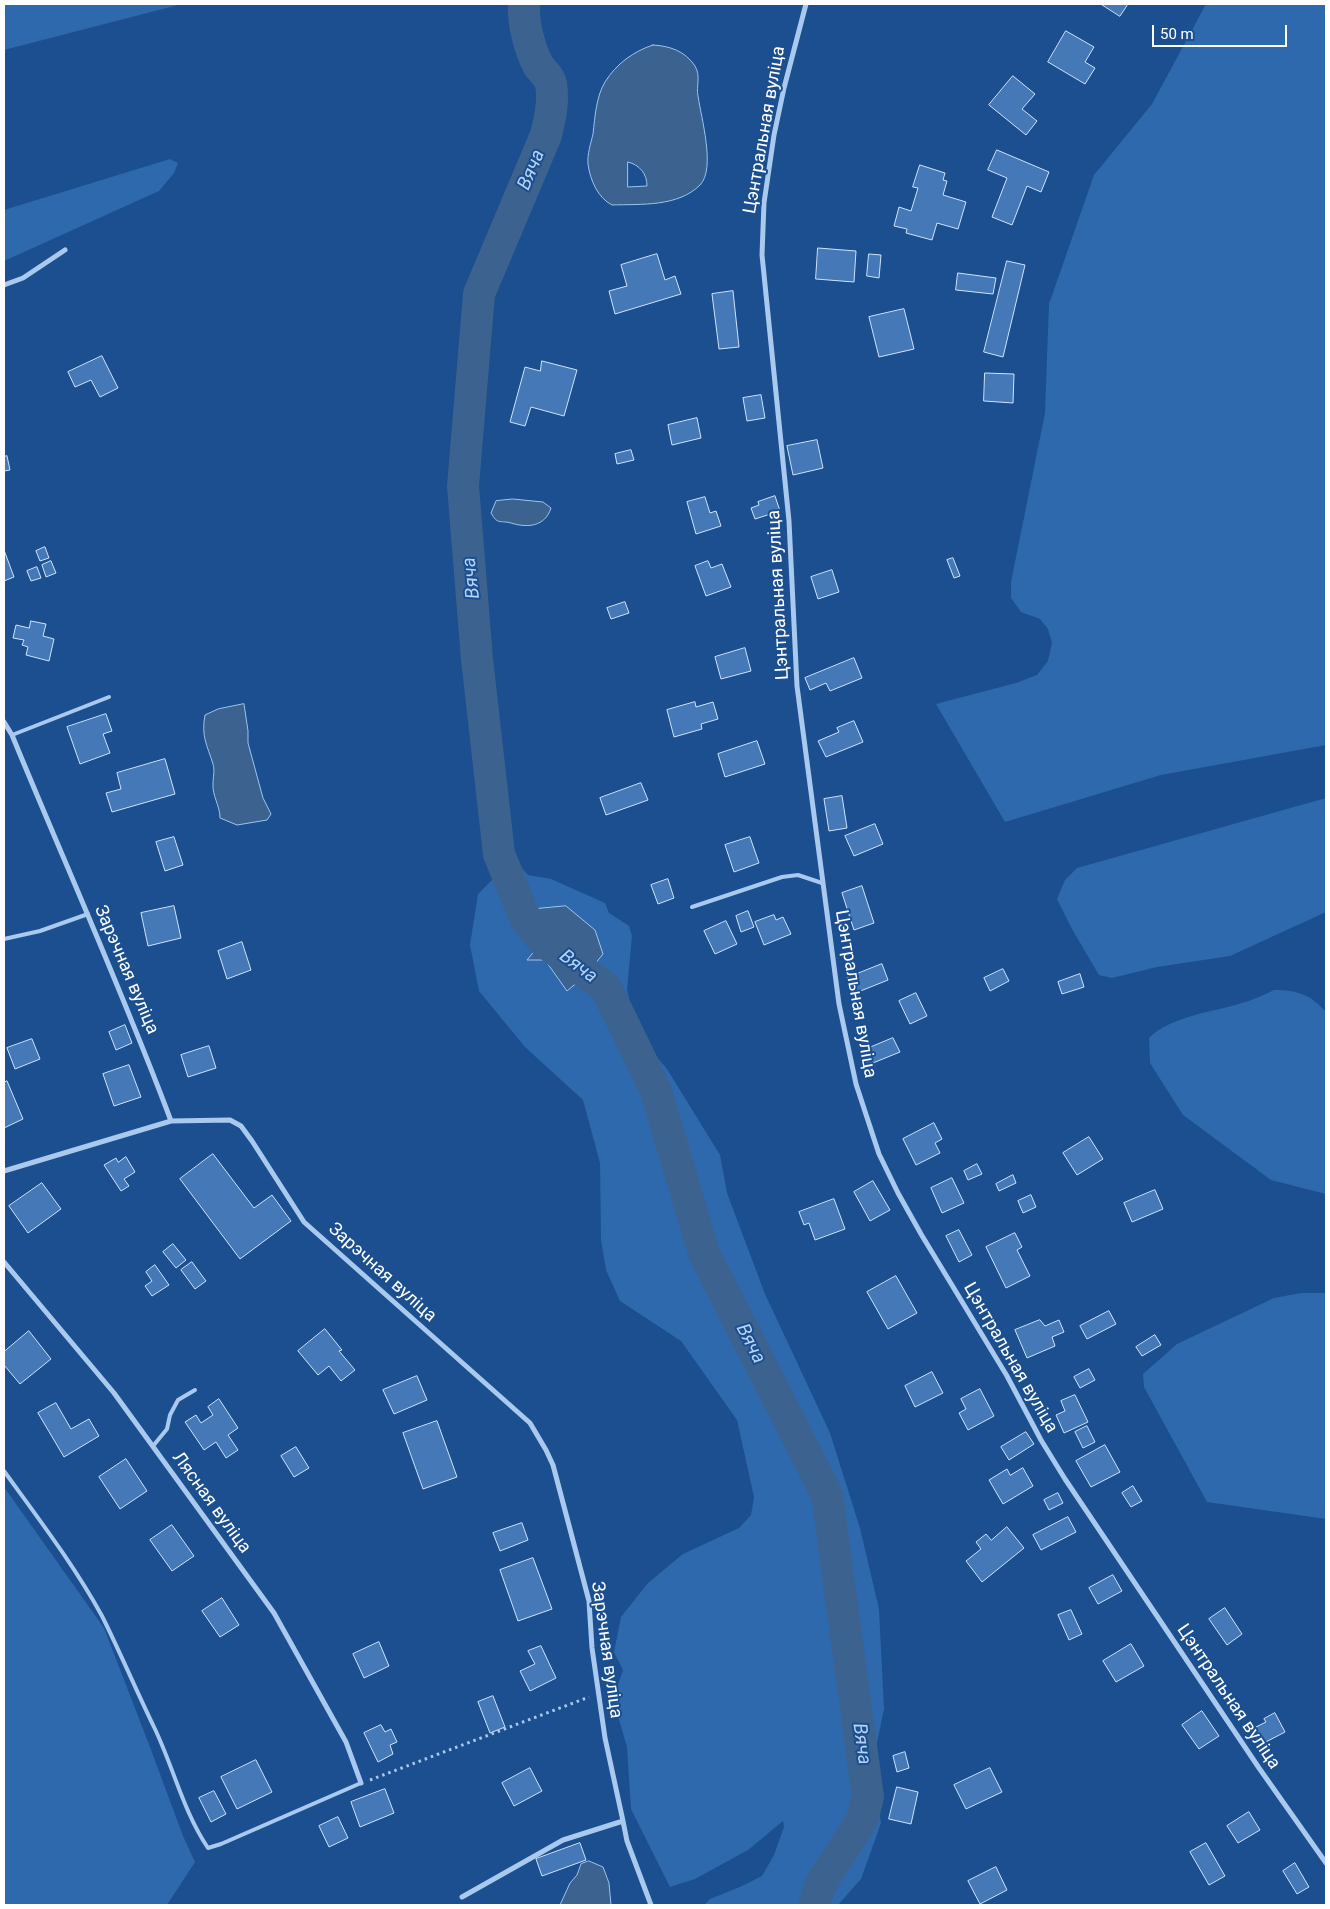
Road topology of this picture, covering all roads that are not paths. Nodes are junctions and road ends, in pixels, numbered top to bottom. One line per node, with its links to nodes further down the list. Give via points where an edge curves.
1 (806, 4): 8 (street, Цэнтральная вуліца, via 774,136 764,204 762,255 789,521 798,686)
2 (64, 250): 3 (street, via 23,278)
3 (4, 285)
4 (109, 697): 7 (lane)
5 (4, 722): 7 (street, Зарэчная вуліца)
6 (4, 729): 7 (street)
7 (12, 735): 10 (street, Зарэчная вуліца)
8 (822, 883): 9 (lane, via 798,875 782,877); 20 (street, Цэнтральная вуліца, via 839,1004 856,1084 879,1154 898,1193 1065,1480)
9 (692, 907)
10 (88, 914): 11 (lane); 12 (street, Зарэчная вуліца)
11 (4, 939)
12 (171, 1121): 13 (street); 19 (street, Зарэчная вуліца, via 230,1120 241,1126 304,1222 530,1423 552,1465 589,1602 598,1693)
13 (4, 1171)
14 (4, 1262): 16 (street, Лясная вуліца, via 114,1393)
15 (195, 1390): 16 (lane, via 178,1400 167,1429)
16 (153, 1446): 18 (street, Лясная вуліца, via 274,1613 346,1742)
17 (4, 1471): 18 (lane, via 71,1566 101,1616 160,1739 176,1786 208,1848)
18 (360, 1784)
19 (623, 1821): 21 (street, via 563,1840); 22 (street, Зарэчная вуліца)
20 (1326, 1863)
21 (462, 1897)
22 (651, 1905)

